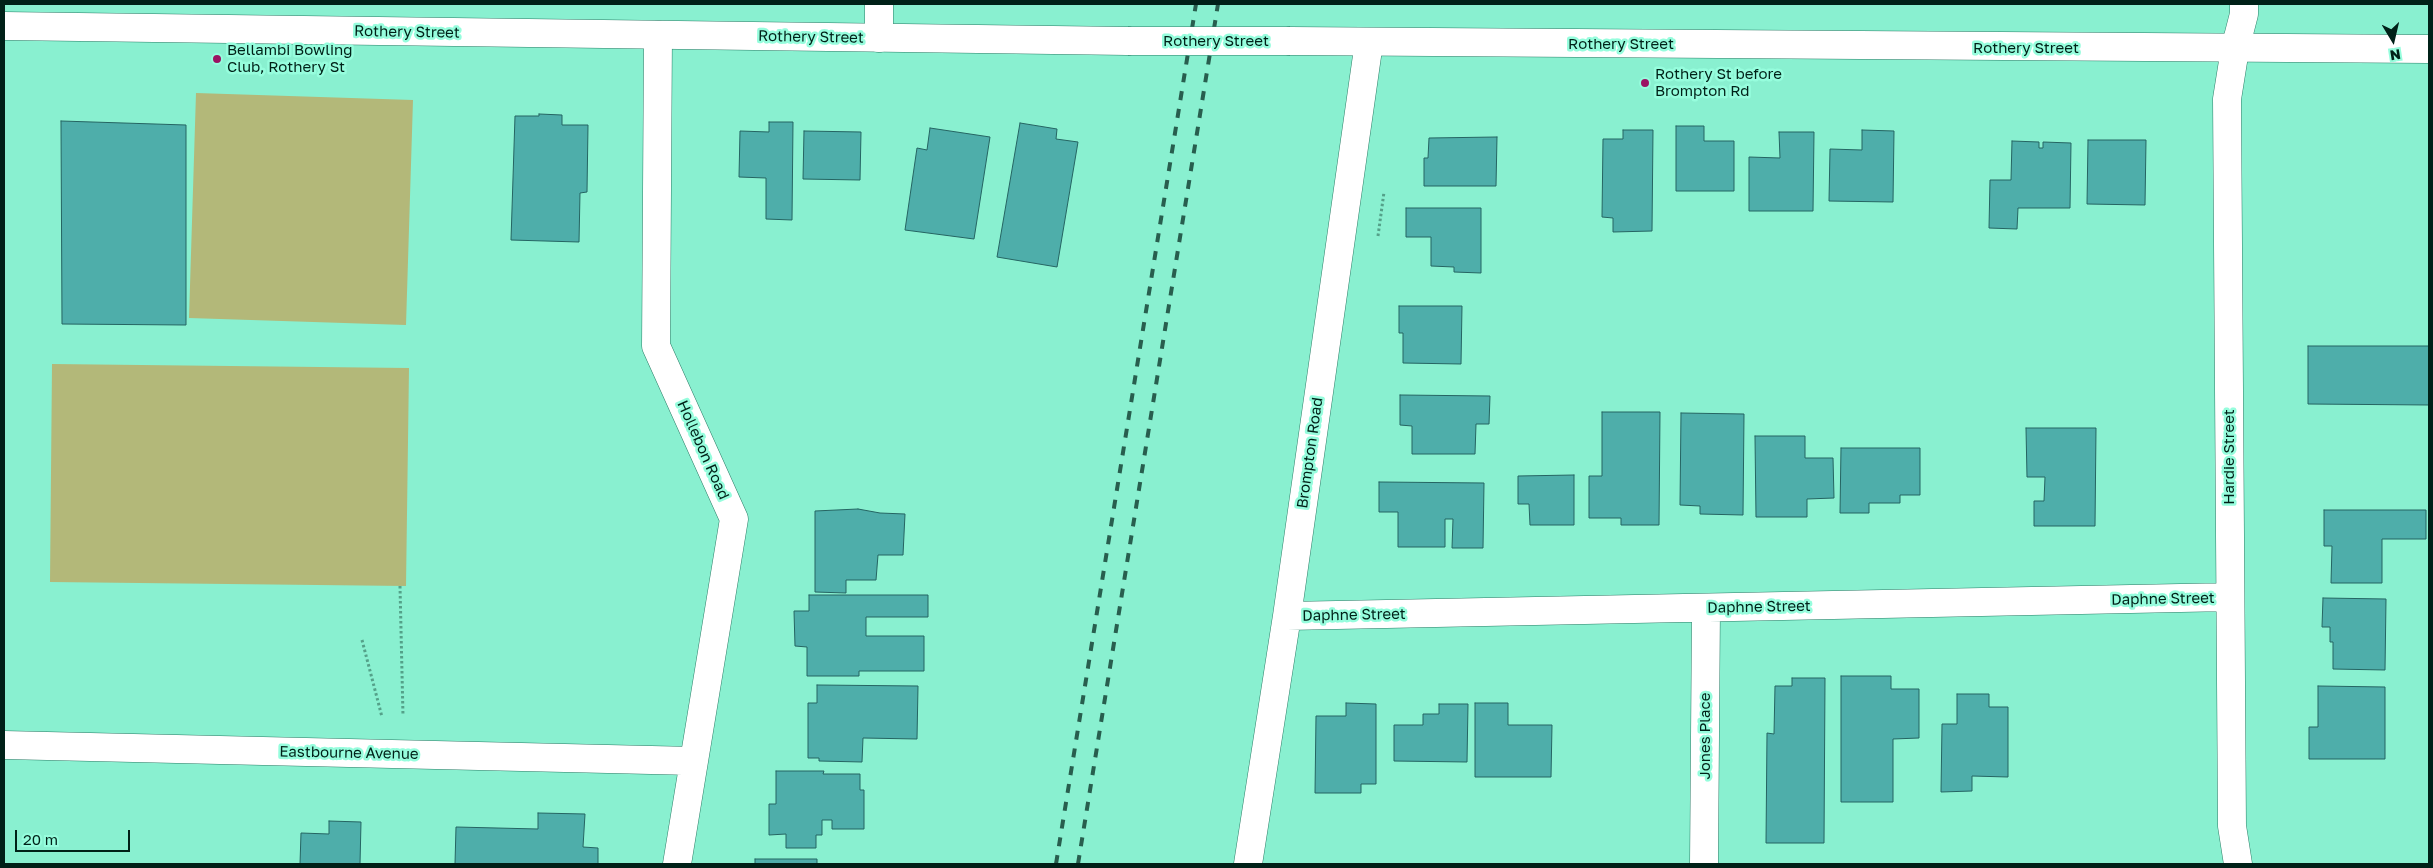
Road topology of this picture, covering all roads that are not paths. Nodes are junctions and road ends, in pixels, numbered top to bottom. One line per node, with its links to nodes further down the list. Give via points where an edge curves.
1 (879, 4): 5 (street)
2 (2244, 4): 7 (street, Hardie Street)
3 (4, 26): 4 (street, Rothery Street)
4 (658, 35): 5 (street, Rothery Street); 13 (street, Hollebon Road, via 656,346 734,519)
5 (879, 38): 6 (street, Rothery Street, bridge)
6 (1368, 42): 7 (street, Rothery Street); 11 (street, Brompton Road)
7 (2235, 49): 8 (street, Rothery Street); 9 (street, Hardie Street, via 2226,99)
8 (2429, 49)
9 (2230, 597): 10 (street, Daphne Street); 17 (street, Hardie Street, via 2232,826)
10 (1706, 608): 11 (street, Daphne Street); 16 (street, Jones Place)
11 (1287, 616): 15 (street, Brompton Road)
12 (4, 745): 13 (street, Eastbourne Avenue)
13 (694, 761): 14 (street, Hollebon Road)
14 (677, 864)
15 (1248, 864)
16 (1704, 864)
17 (2238, 864)

